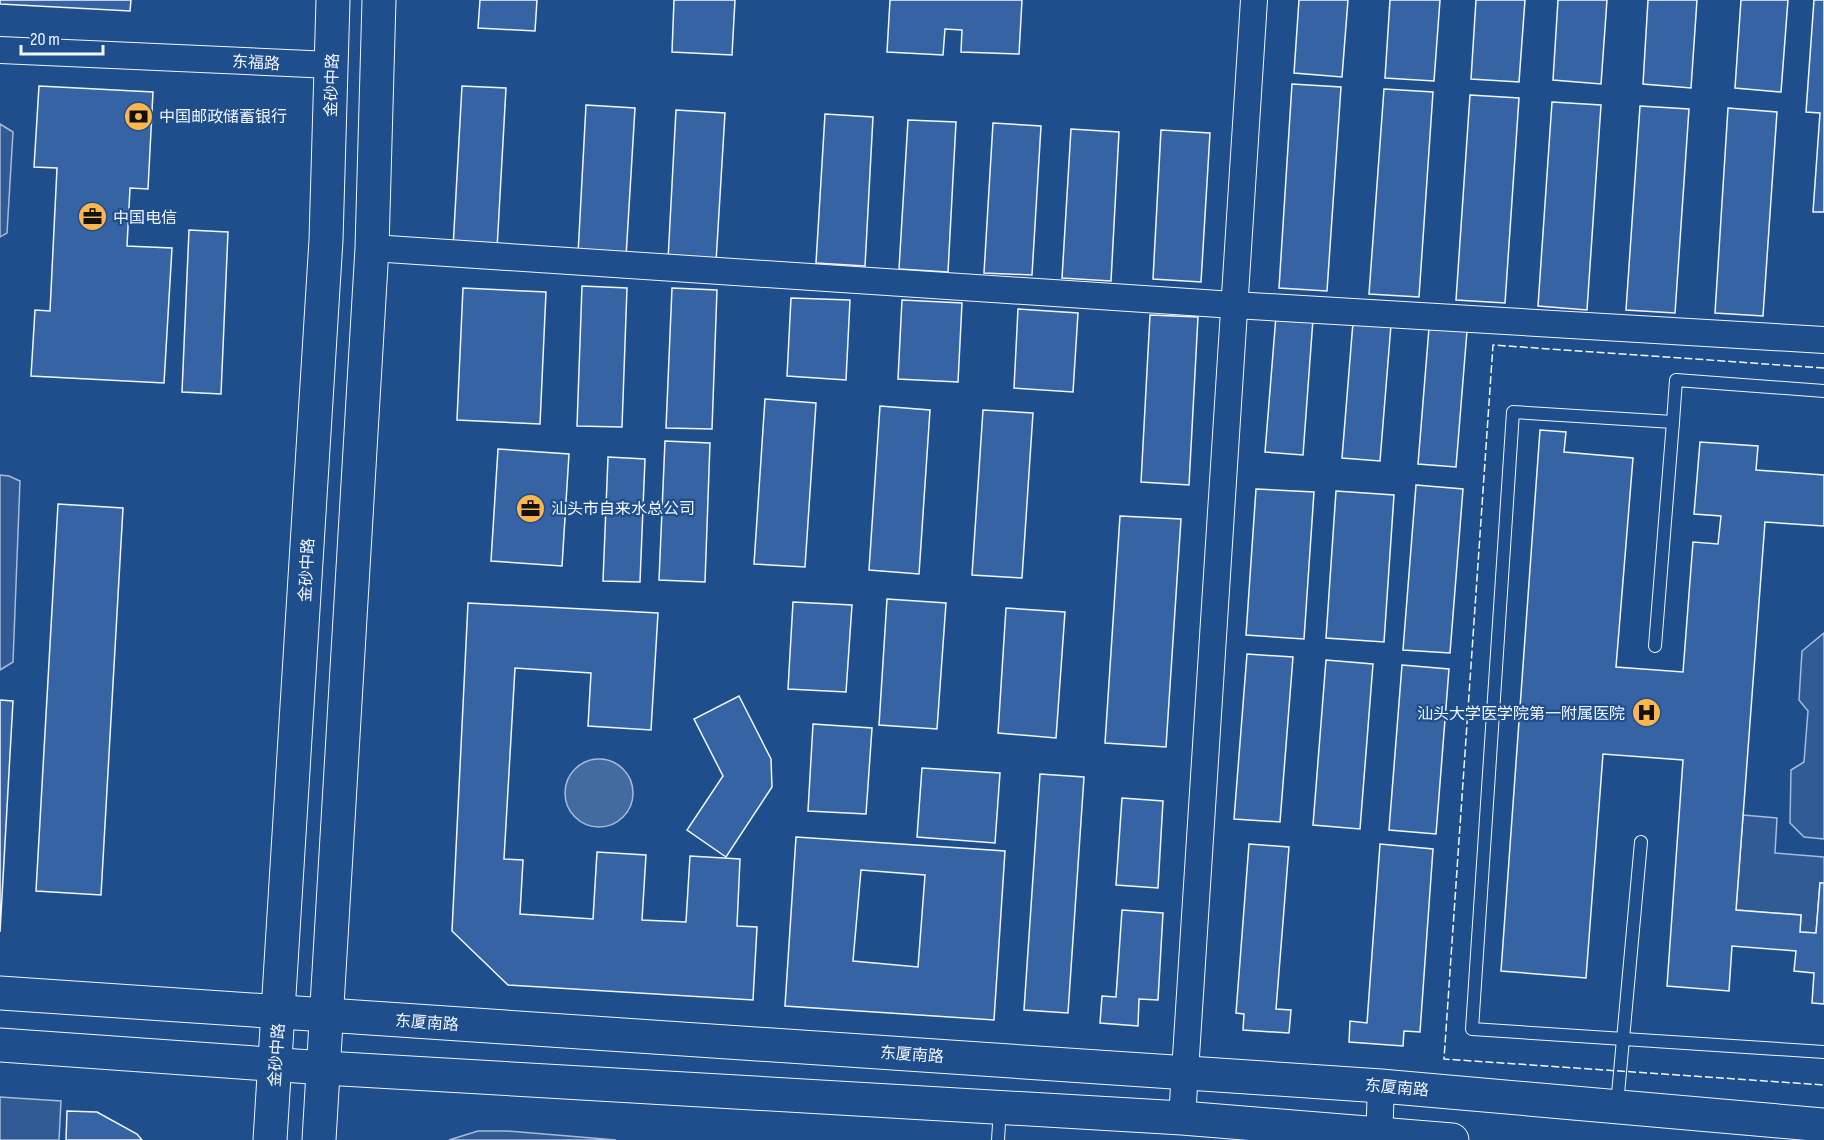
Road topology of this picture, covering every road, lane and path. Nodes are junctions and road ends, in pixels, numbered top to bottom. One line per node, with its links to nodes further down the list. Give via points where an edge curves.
1 (333, 0): 5 (street, 金砂中路)
2 (378, 0): 6 (street)
3 (1254, 0): 7 (street)
4 (0, 50): 5 (street, 东福路)
5 (332, 65): 14 (street, 金砂中路, via 326,240)
6 (372, 248): 7 (street); 15 (street)
7 (1234, 305): 8 (street); 21 (street)
8 (1824, 340)
9 (1824, 391): 10 (lane, via 1676,380)
10 (1673, 422): 11 (lane); 16 (lane, via 1513,412 1473,1029)
11 (1655, 646)
12 (1641, 842): 16 (lane)
13 (0, 993): 14 (street, 东厦南路)
14 (279, 1012): 15 (street, 东厦南路); 19 (street, 金砂中路)
15 (327, 1015): 20 (street); 21 (street, 东厦南路)
16 (1623, 1038): 18 (lane); 23 (lane)
17 (0, 1045): 19 (street)
18 (1824, 1052)
19 (276, 1064): 20 (street); 28 (street, 金砂中路)
20 (325, 1068): 24 (street); 29 (street)
21 (1185, 1072): 22 (street, 东厦南路); 25 (street)
22 (1381, 1086): 23 (street, 东厦南路); 27 (street)
23 (1617, 1106): 26 (street, 东厦南路)
24 (1000, 1108): 25 (street); 30 (lane)
25 (1182, 1118): 27 (street)
26 (1824, 1125)
27 (1380, 1137): 31 (street)
28 (270, 1140)
29 (319, 1140)
30 (998, 1140)
31 (1452, 1140)

